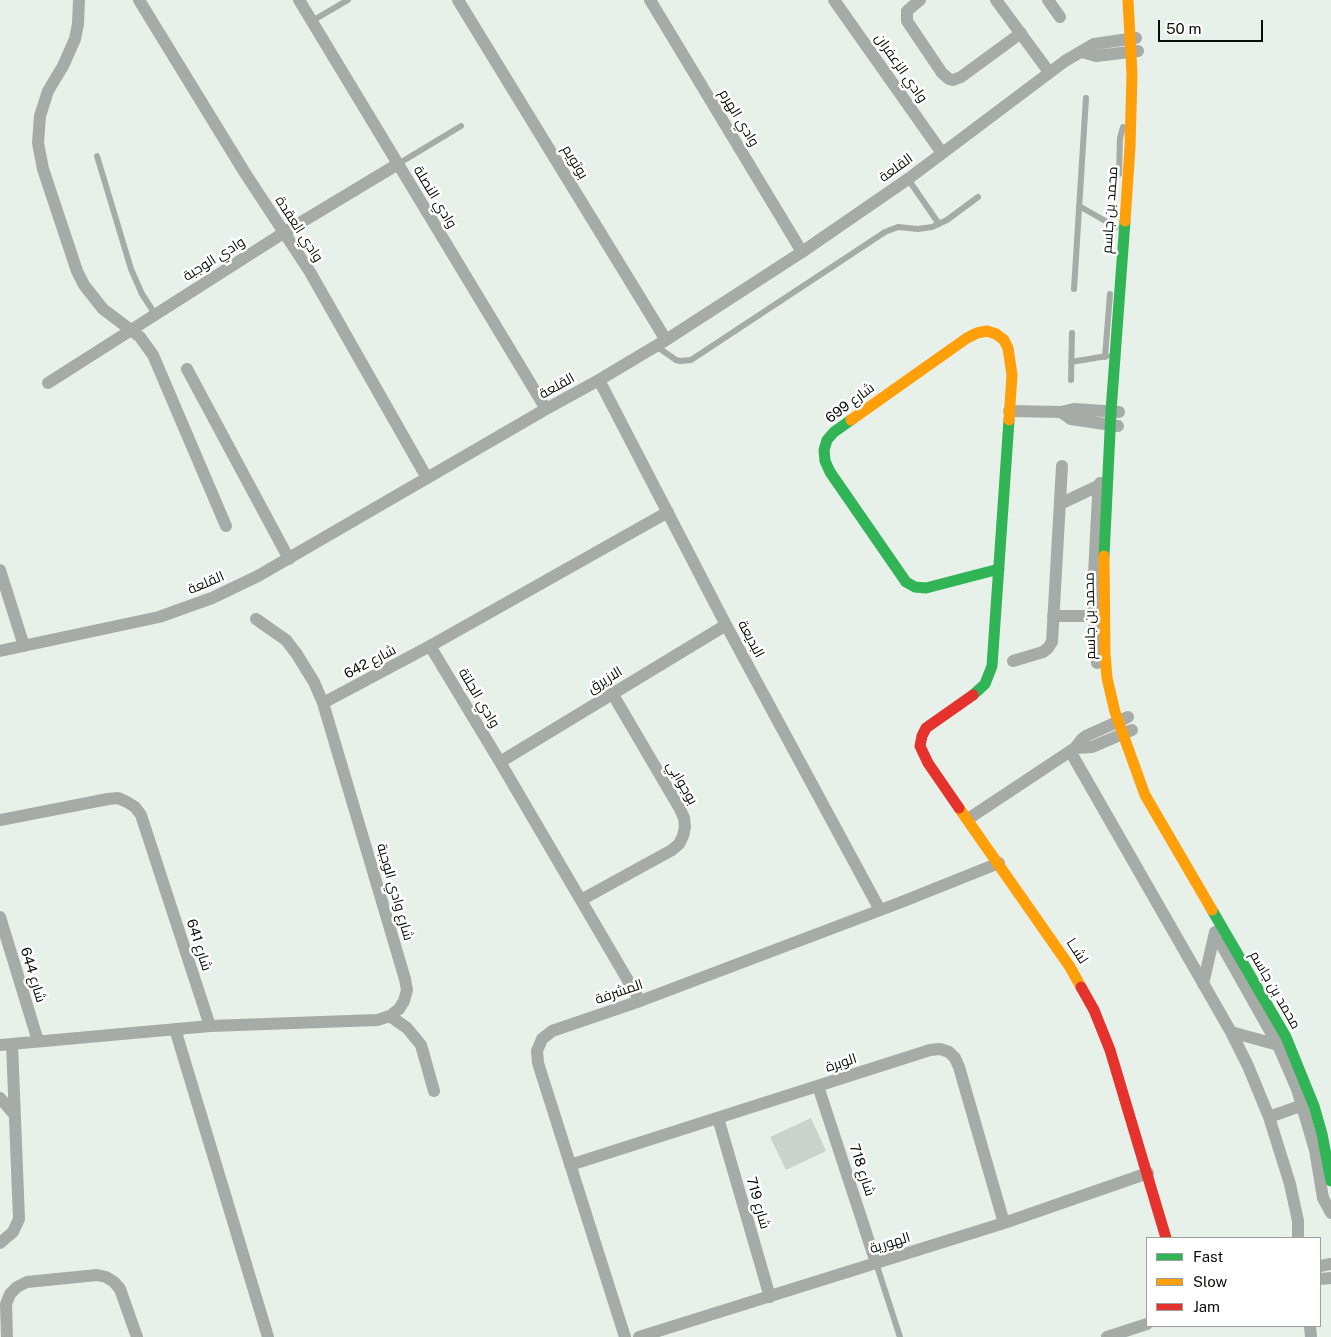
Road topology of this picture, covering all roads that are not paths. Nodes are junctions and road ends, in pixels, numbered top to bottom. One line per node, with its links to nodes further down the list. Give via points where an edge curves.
1 (79, 0): 39 (street, via 75,39 48,90 40,116 40,156 76,271 98,304)
2 (139, 0): 33 (street, وادي العقدة)
3 (299, 0): 14 (street, وادي النصلة)
4 (348, 0): 14 (lane)
5 (458, 0): 41 (street, بوتويم)
6 (834, 0): 23 (street, وادي الزعفران)
7 (920, 0): 15 (street, via 907,11 907,21 942,72 954,80)
8 (996, 0): 15 (street)
9 (1048, 0): 13 (street)
10 (1128, 0): 16 (street, محمد بن جاسم)
11 (1135, 0): 16 (street, محمد بن جاسم)
12 (657, 2): 35 (street, وادي الهرم)
13 (1060, 17)
14 (312, 22): 25 (street, وادي النصلة)
15 (1021, 33): 19 (street)
16 (1134, 38): 17 (street, القلعة, via 1094,44); 18 (street, محمد بن جاسم)
17 (1082, 52): 18 (street, via 1096,56); 19 (street, القلعة)
18 (1135, 52): 21 (street, محمد بن جاسم); 50 (street, محمد بن جاسم, via 1140,99 1139,146)
19 (1049, 72): 23 (street, القلعة)
20 (1086, 98): 29 (lane)
21 (1131, 110): 27 (lane, via 1120,138); 42 (street, محمد بن جاسم)
22 (461, 126): 25 (lane)
23 (942, 153): 26 (street, القلعة)
24 (97, 156): 38 (lane, via 131,269)
25 (398, 164): 33 (street, وادي الوجبة); 48 (street, وادي النصلة)
26 (908, 180): 31 (lane); 35 (street, القلعة)
27 (1118, 182)
28 (978, 197): 31 (lane)
29 (1078, 206): 32 (lane); 37 (lane)
30 (1116, 218): 32 (lane)
31 (939, 224): 41 (lane, via 924,229 898,227 885,232 691,360 676,360)
32 (1116, 227): 34 (lane)
33 (284, 232): 38 (street, وادي الوجبة); 55 (street, وادي العقدة)
34 (1115, 236)
35 (802, 252): 41 (street, القلعة)
36 (1111, 283): 42 (lane)
37 (1074, 289)
38 (155, 314): 39 (street, وادي الوجبة)
39 (130, 330): 47 (street, وادي الوجبة); 59 (street, via 154,355)
40 (1072, 333): 43 (lane)
41 (661, 343): 45 (street, القلعة)
42 (1110, 356): 43 (lane); 50 (street, محمد بن جاسم)
43 (1071, 362): 46 (lane)
44 (187, 369): 60 (street)
45 (599, 380): 48 (street, القلعة); 58 (street, البديعة)
46 (1071, 380)
47 (48, 383)
48 (546, 409): 55 (street, القلعة)
49 (1009, 411): 51 (street); 61 (street, شارع 699); 61 (street, شارع 699, via 1011,362 1008,348 996,334 977,333 834,432 824,450 830,472 906,582 926,588)
50 (1116, 411): 51 (street, via 1074,409); 52 (street, محمد بن جاسم)
51 (1060, 412): 52 (street, via 1071,419)
52 (1115, 425): 54 (street, محمد بن جاسم); 74 (street, محمد بن جاسم, via 1111,611)
53 (1062, 466): 57 (street)
54 (1108, 470): 56 (street); 71 (street, محمد بن جاسم, via 1104,555)
55 (428, 478): 60 (street, القلعة)
56 (1100, 485): 57 (street); 64 (street, via 1095,538)
57 (1060, 504): 63 (street)
58 (668, 512): 66 (street, البديعة); 68 (street)
59 (226, 526)
60 (289, 559): 67 (street, القلعة, via 229,590 168,614)
61 (999, 569): 78 (street, شارع 699, via 989,676 978,691 926,728 920,746)
62 (0, 570): 67 (street)
63 (1054, 616): 64 (street); 70 (street, via 1052,642 1048,648)
64 (1094, 616): 71 (street, via 1097,664)
65 (256, 619): 73 (street, شارع وادي الوجبة, via 286,640 310,674)
66 (726, 625): 72 (street, الازيرق); 82 (street, البديعة)
67 (24, 646): 69 (street, القلعة)
68 (430, 646): 73 (street, شارع 642); 76 (street, وادي الجلتة)
69 (0, 651)
70 (1013, 661)
71 (1107, 678): 74 (street, محمد بن جاسم)
72 (612, 694): 76 (street, الازيرق); 81 (street, بوجوابي, via 680,809 685,827 683,836 672,850)
73 (324, 704): 87 (street, شارع وادي الوجبة, via 405,980 404,1001)
74 (1125, 726): 75 (street, via 1086,736); 77 (street, محمد بن جاسم); 101 (street, محمد بن جاسم, via 1162,809 1294,1040)
75 (1072, 749): 78 (street); 85 (street)
76 (500, 762): 81 (street, وادي الجلتة)
77 (1138, 779): 84 (street, via 1142,809); 104 (street, محمد بن جاسم, via 1286,1037 1314,1106)
78 (968, 819): 80 (street, لشــا)
79 (0, 820): 88 (street, شارع 641, via 118,798 135,807 141,815)
80 (999, 862): 82 (street, المشرفة); 103 (street, لشــا, via 1070,967 1094,1010 1110,1050)
81 (581, 900): 86 (street, وادي الجلتة)
82 (880, 910): 86 (street, المشرفة)
83 (0, 917): 91 (street, شارع 644)
84 (1214, 932): 85 (street); 93 (street)
85 (1203, 984): 90 (street)
86 (640, 1002): 102 (street, المشرفة, via 552,1031 538,1045 536,1057)
87 (390, 1016): 88 (street, via 377,1020); 95 (street, via 407,1028 421,1045)
88 (210, 1026): 89 (street)
89 (175, 1029): 91 (street); 115 (street)
90 (1230, 1032): 93 (street); 99 (street)
91 (38, 1041): 92 (street)
92 (6, 1044): 98 (street)
93 (1278, 1045): 97 (street)
94 (818, 1086): 100 (street, الوبرة); 106 (street, الوبرة, via 930,1050 949,1052 959,1067); 110 (street, شارع 718)
95 (434, 1091)
96 (0, 1098): 98 (street)
97 (1303, 1106): 99 (street); 105 (street, via 1324,1198)
98 (14, 1114): 109 (street, via 19,1219 13,1232)
99 (1269, 1117): 108 (street, via 1290,1184)
100 (718, 1118): 102 (street, الوبرة); 111 (street, شارع 719)
101 (1331, 1141)
102 (570, 1166): 116 (street, المشرفة)
103 (1148, 1173): 106 (street, الهورية); 107 (street, لشــا)
104 (1331, 1181)
105 (1331, 1213)
106 (1004, 1223): 110 (street, الهورية)
107 (1166, 1237)
108 (1298, 1237)
109 (0, 1243)
110 (876, 1263): 111 (street, الهورية); 118 (lane)
111 (770, 1296): 117 (street, الهورية)
112 (1146, 1324): 119 (street)
113 (7, 1337): 114 (street, via 6,1304 17,1287 27,1282 97,1275 106,1277 120,1289)
114 (137, 1337)
115 (268, 1337)
116 (625, 1337)
117 (639, 1337)
118 (900, 1337)
119 (1107, 1337)

